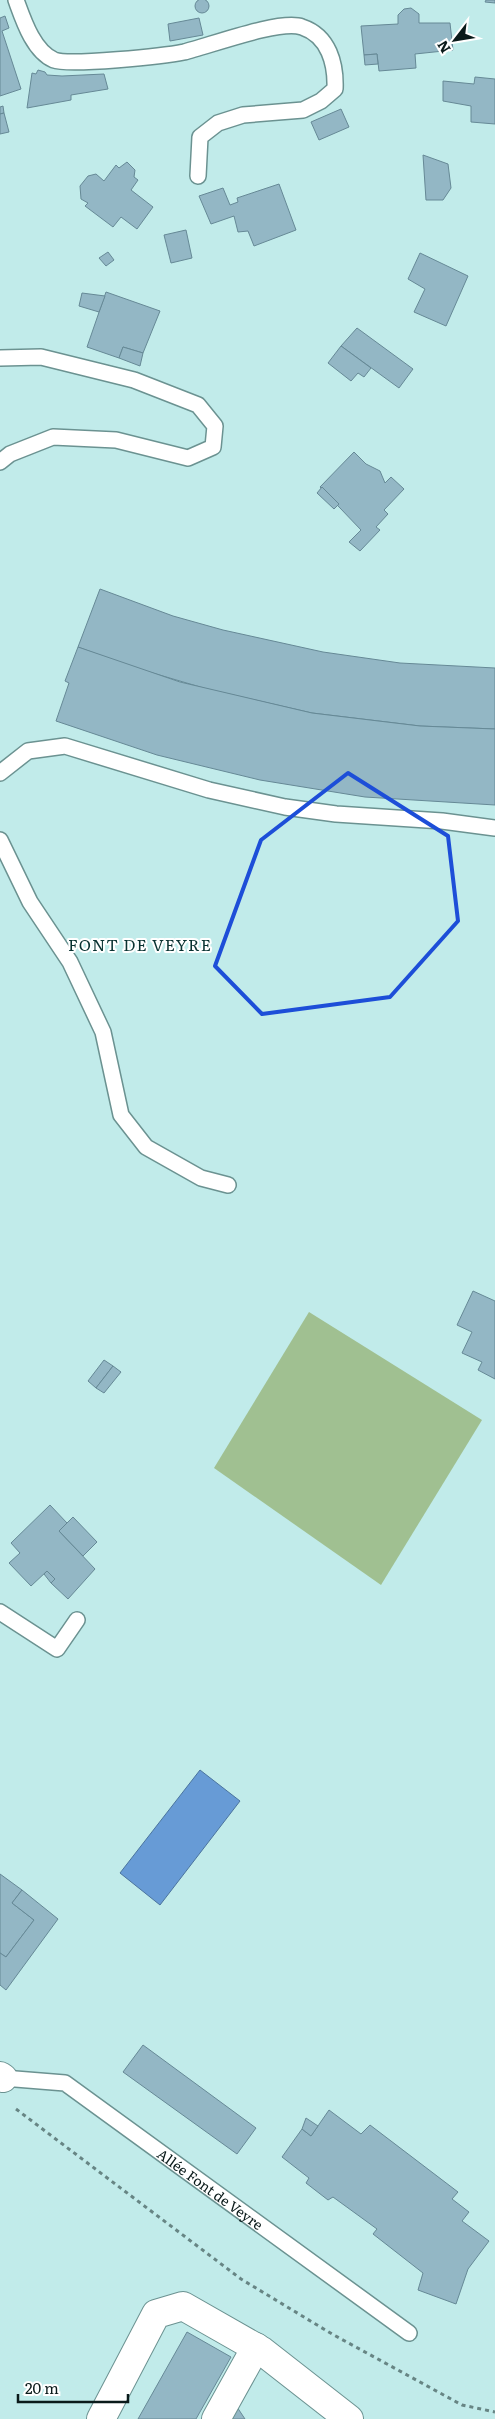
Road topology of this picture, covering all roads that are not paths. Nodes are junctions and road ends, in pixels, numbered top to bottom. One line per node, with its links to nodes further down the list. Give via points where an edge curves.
1 (16, 0): 2 (lane, via 40,48 55,60 91,61 182,52 267,28 302,26 324,40 335,68 335,89 303,110 243,115 218,122 200,136)
2 (198, 176)
3 (0, 358): 4 (lane, via 41,357 134,380 198,405 215,426 213,447 188,458 116,440 53,437 10,454)
4 (0, 462)
5 (0, 773): 6 (lane, via 28,751 65,746 209,790 285,807)
6 (495, 828)
7 (0, 840): 8 (lane, via 30,902 70,962 103,1032 120,1116 146,1147 201,1178)
8 (228, 1185)
9 (0, 1612): 10 (lane, via 57,1649)
10 (77, 1620)
11 (2, 2077): 12 (lane, Allée Font de Veyre, via 65,2084)
12 (409, 2333)
13 (256, 2347): 14 (street, via 183,2306 156,2314); 15 (street); 16 (street)
14 (101, 2419)
15 (216, 2419)
16 (349, 2419)

